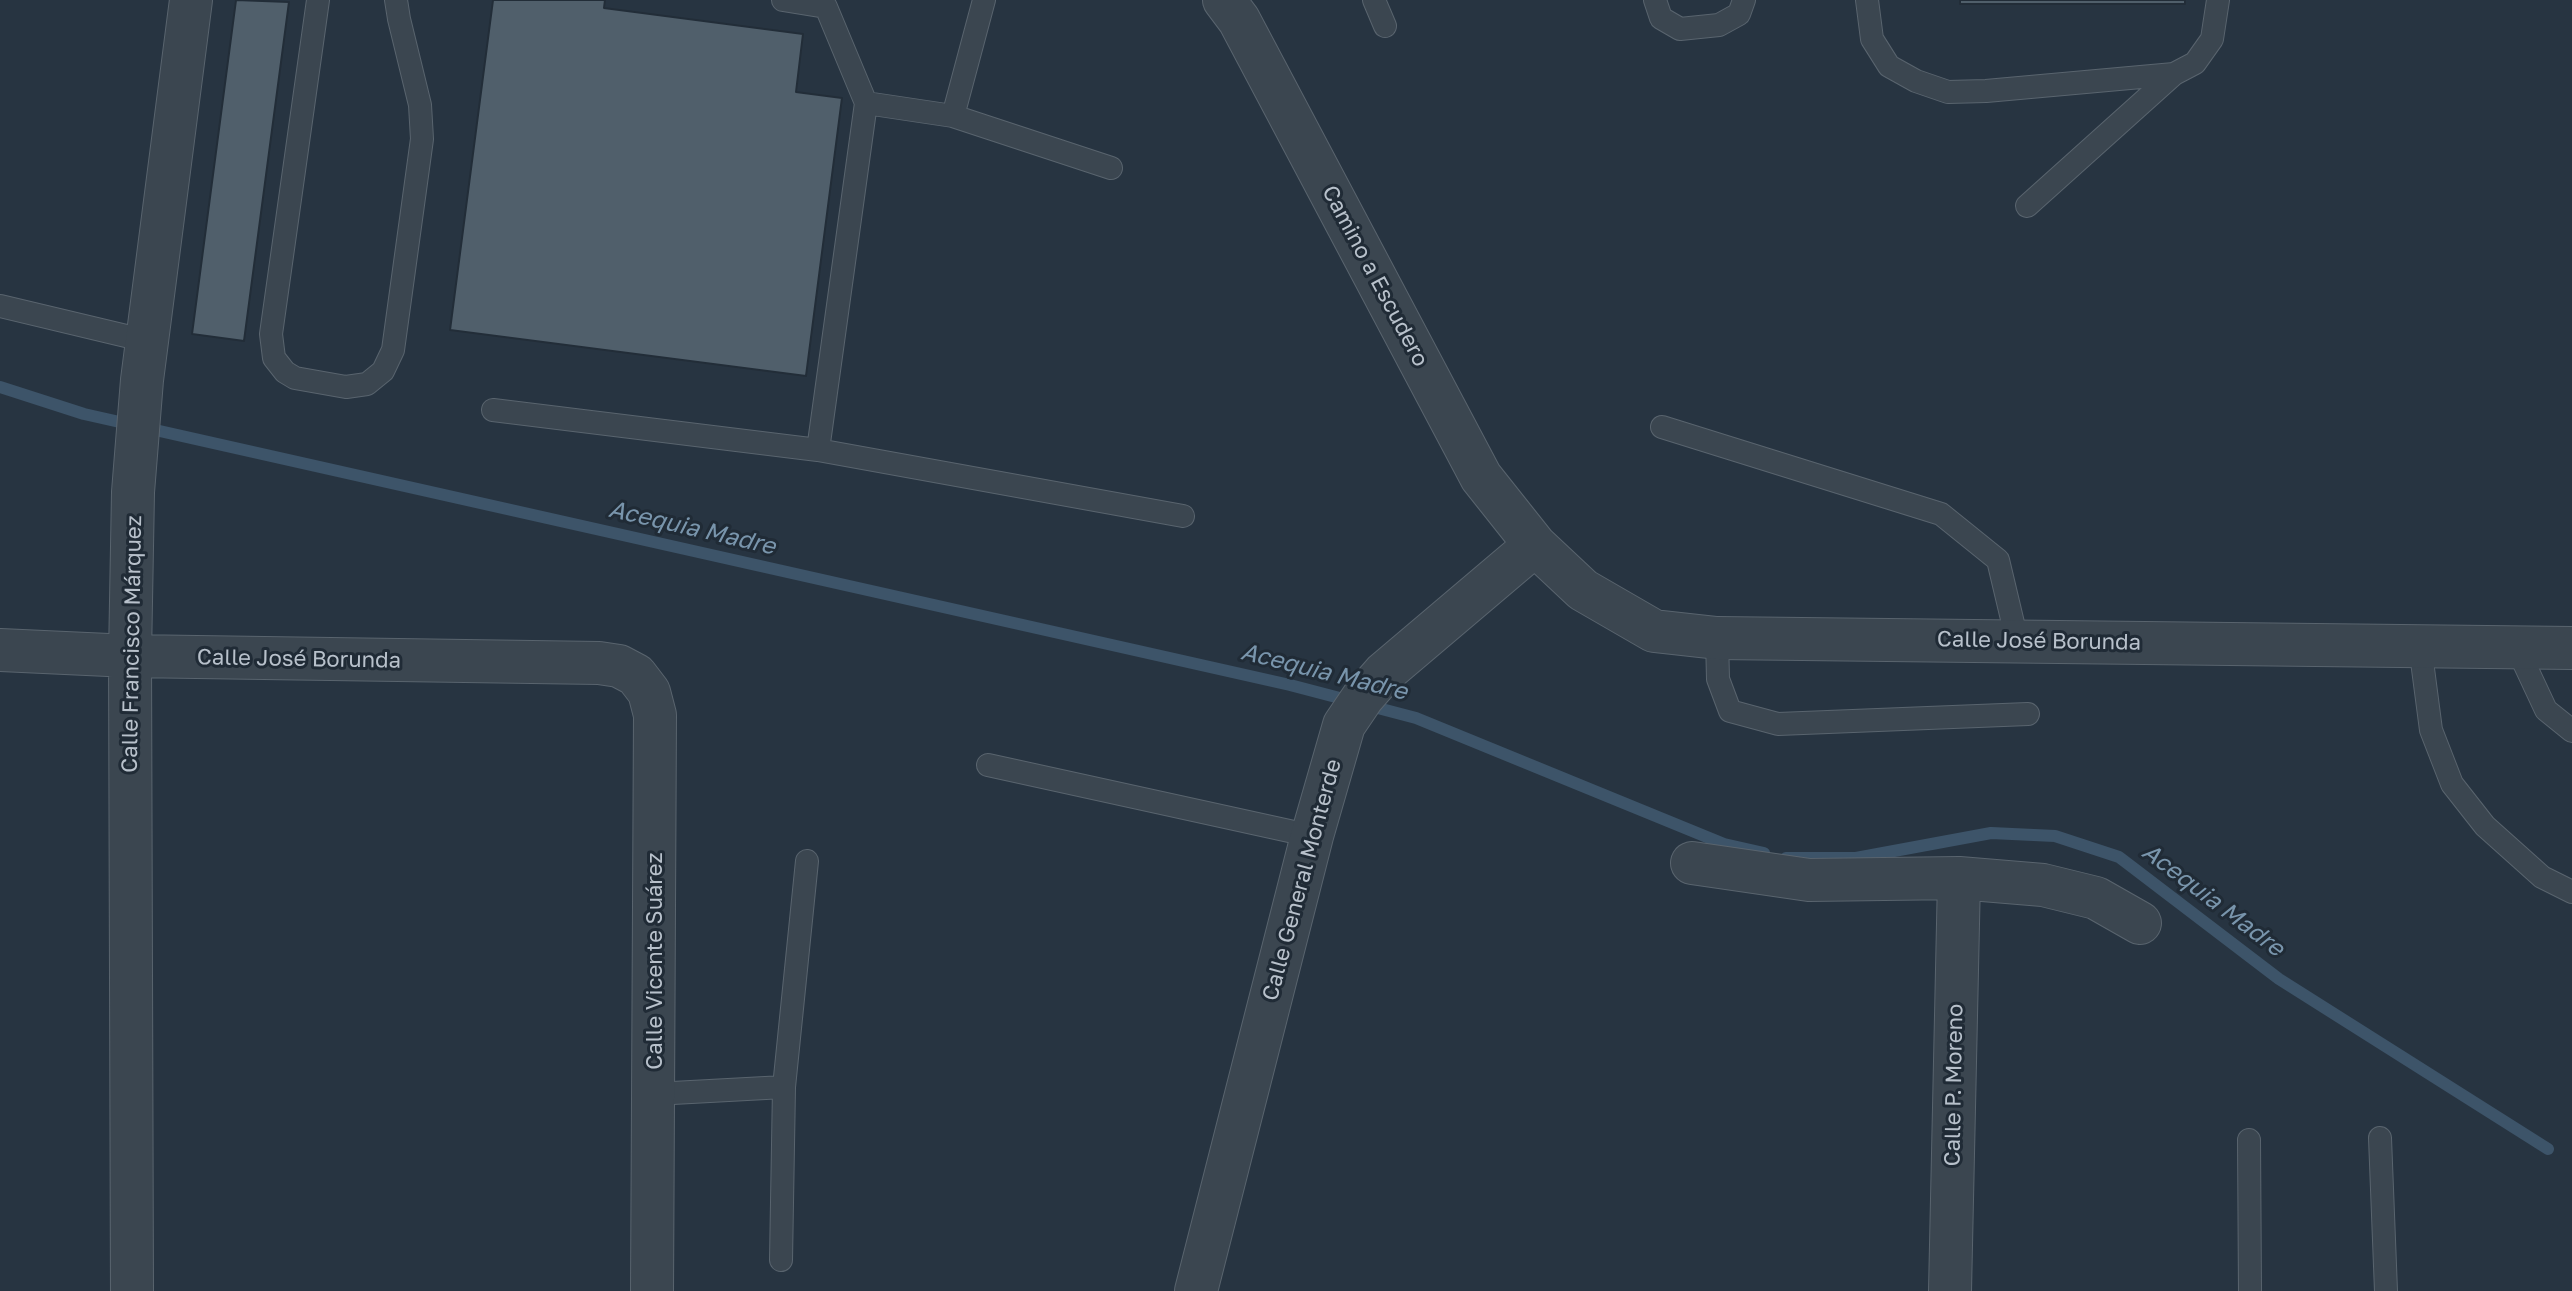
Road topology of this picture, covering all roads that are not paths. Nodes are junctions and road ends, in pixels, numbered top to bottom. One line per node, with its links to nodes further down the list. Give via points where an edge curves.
1 (191, 0): 20 (street, Calle Francisco Márquez)
2 (318, 0): 3 (lane, via 271,334 274,358 285,372 346,387 367,384 383,371 393,350 422,139 420,105)
3 (396, 0)
4 (783, 0): 12 (lane)
5 (984, 0): 16 (lane)
6 (1224, 0): 25 (street, Camino a Escudero, via 1481,477)
7 (1374, 0): 13 (lane)
8 (1655, 0): 9 (lane, via 1661,18 1680,29 1719,25 1739,14)
9 (1744, 0)
10 (1867, 0): 14 (lane, via 1872,39 1889,66 1948,92)
11 (2218, 0): 14 (lane, via 2212,39 2195,63)
12 (826, 3): 15 (lane)
13 (1385, 26)
14 (2174, 74): 18 (lane)
15 (866, 103): 16 (lane); 23 (lane)
16 (953, 116): 17 (lane)
17 (1111, 168)
18 (2027, 206)
19 (0, 306): 20 (lane)
20 (144, 361): 32 (street, Calle Francisco Márquez, via 133,492)
21 (493, 410): 23 (lane)
22 (1662, 427): 27 (lane, via 1941,514 1998,560)
23 (818, 450): 24 (lane)
24 (1183, 516)
25 (1535, 545): 26 (street, Calle José Borunda, via 1583,590 1654,631); 37 (street, Calle General Monterde, via 1384,673 1344,725)
26 (1717, 638): 27 (street, Calle José Borunda); 34 (lane, via 1718,679 1730,711 1778,724)
27 (2017, 640): 28 (street, Calle José Borunda)
28 (2420, 646): 29 (street, Calle José Borunda); 41 (lane, via 2431,730 2452,784 2485,826 2542,877)
29 (2517, 648): 30 (street, Calle José Borunda); 35 (lane, via 2546,710)
30 (2572, 648)
31 (0, 650): 32 (street, Calle José Borunda)
32 (130, 656): 33 (street, Calle José Borunda); 48 (street, Calle Francisco Márquez)
33 (599, 663): 44 (street, Calle Vicente Suárez, via 636,675 649,692 655,715)
34 (2028, 714)
35 (2572, 731)
36 (988, 765): 37 (lane)
37 (1312, 836): 50 (street, Calle General Monterde)
38 (807, 861): 43 (lane)
39 (1692, 863): 40 (street, via 1809,880)
40 (1959, 878): 42 (street, via 2056,888 2096,898); 51 (street, Calle P. Moreno)
41 (2572, 892)
42 (2140, 923)
43 (784, 1087): 44 (lane); 47 (lane)
44 (654, 1094): 49 (street, Calle Vicente Suárez)
45 (2380, 1138): 53 (lane)
46 (2249, 1140): 52 (lane)
47 (781, 1260)
48 (132, 1291)
49 (652, 1291)
50 (1196, 1291)
51 (1950, 1291)
52 (2250, 1291)
53 (2386, 1291)

